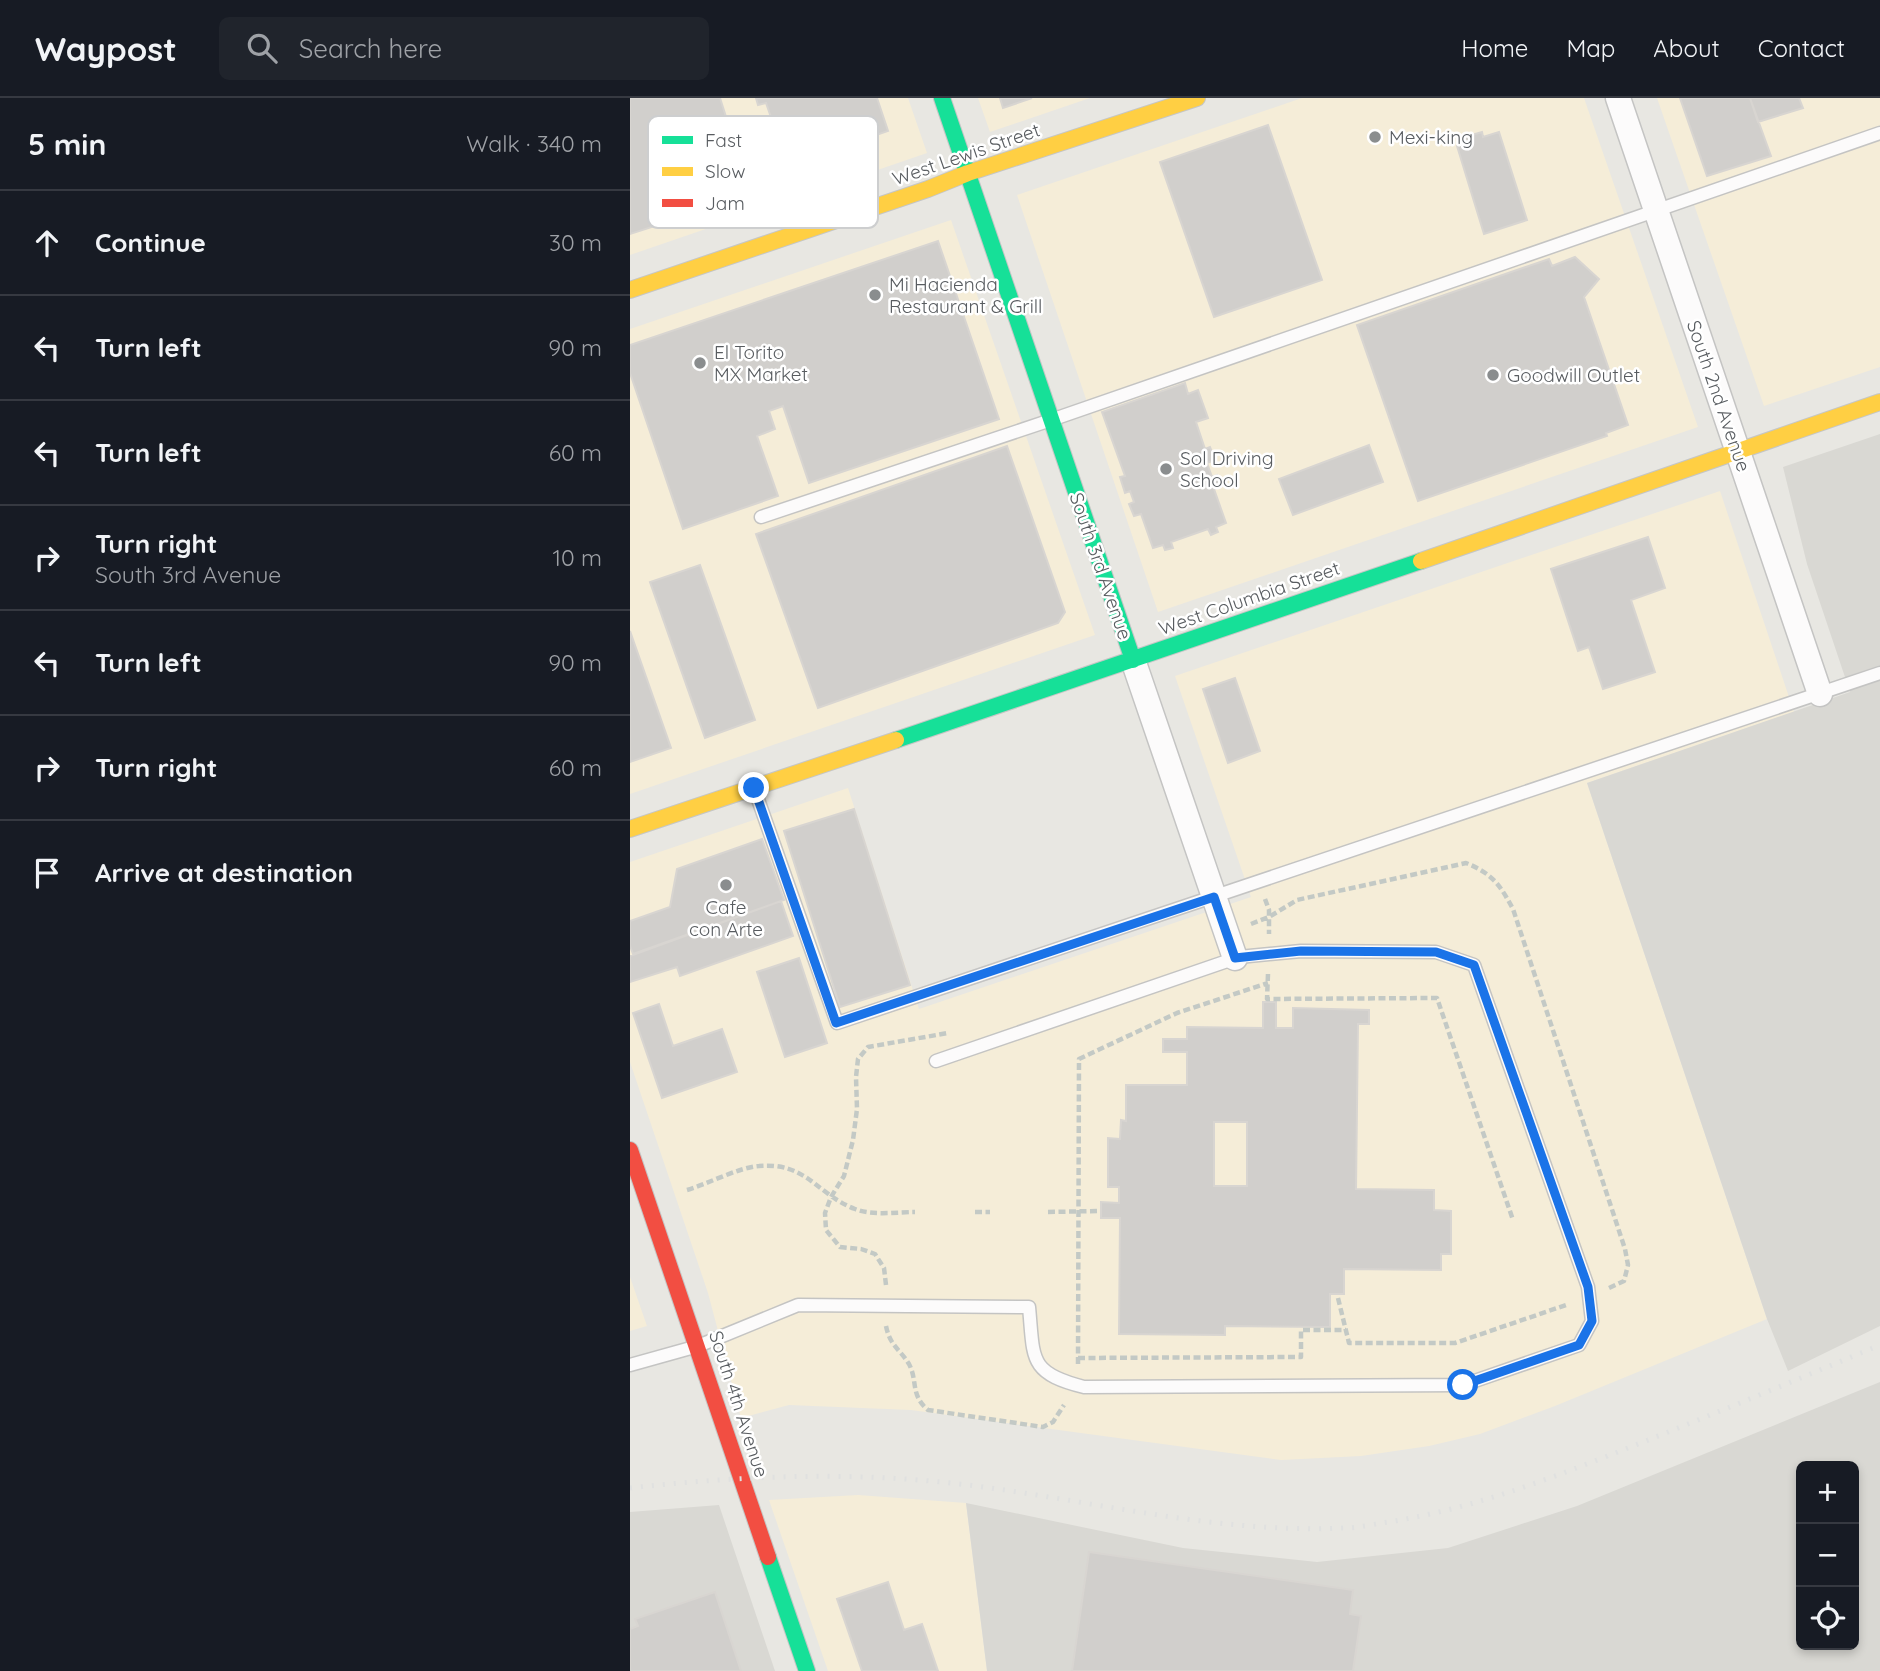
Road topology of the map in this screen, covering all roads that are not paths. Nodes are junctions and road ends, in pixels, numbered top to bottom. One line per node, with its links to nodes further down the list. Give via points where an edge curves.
1 (942, 98): 5 (street, South 3rd Avenue)
2 (1197, 98): 5 (street, West Lewis Street)
3 (1618, 98): 7 (street, South 2nd Avenue)
4 (1880, 133): 7 (lane)
5 (968, 173): 6 (street, West Lewis Street); 11 (street, South 3rd Avenue)
6 (878, 206)
7 (1656, 209): 11 (lane); 12 (street, South 2nd Avenue)
8 (813, 228): 9 (street, West Lewis Street)
9 (630, 290)
10 (1880, 402): 12 (street, West Columbia Street)
11 (1051, 419): 13 (lane); 14 (street, South 3rd Avenue)
12 (1738, 451): 14 (street, West Columbia Street); 16 (street, South 2nd Avenue)
13 (761, 517)
14 (1133, 660): 17 (street, West Columbia Street); 19 (street, South 3rd Avenue)
15 (1880, 673): 16 (lane)
16 (1820, 694): 19 (lane)
17 (754, 788): 18 (street, West Columbia Street); 19 (lane, via 836,1023)
18 (630, 829)
19 (1214, 897): 20 (street, South 3rd Avenue)
20 (1235, 958): 21 (lane); 23 (lane, via 1301,951 1436,952 1474,965 1588,1287 1592,1321 1579,1345 1463,1385 1098,1387 1056,1380 1041,1368 1033,1349 1029,1307 798,1305)
21 (936, 1062)
22 (630, 1150): 23 (street, South 4th Avenue)
23 (698, 1346): 24 (lane); 25 (street, South 4th Avenue)
24 (630, 1365)
25 (807, 1671)

